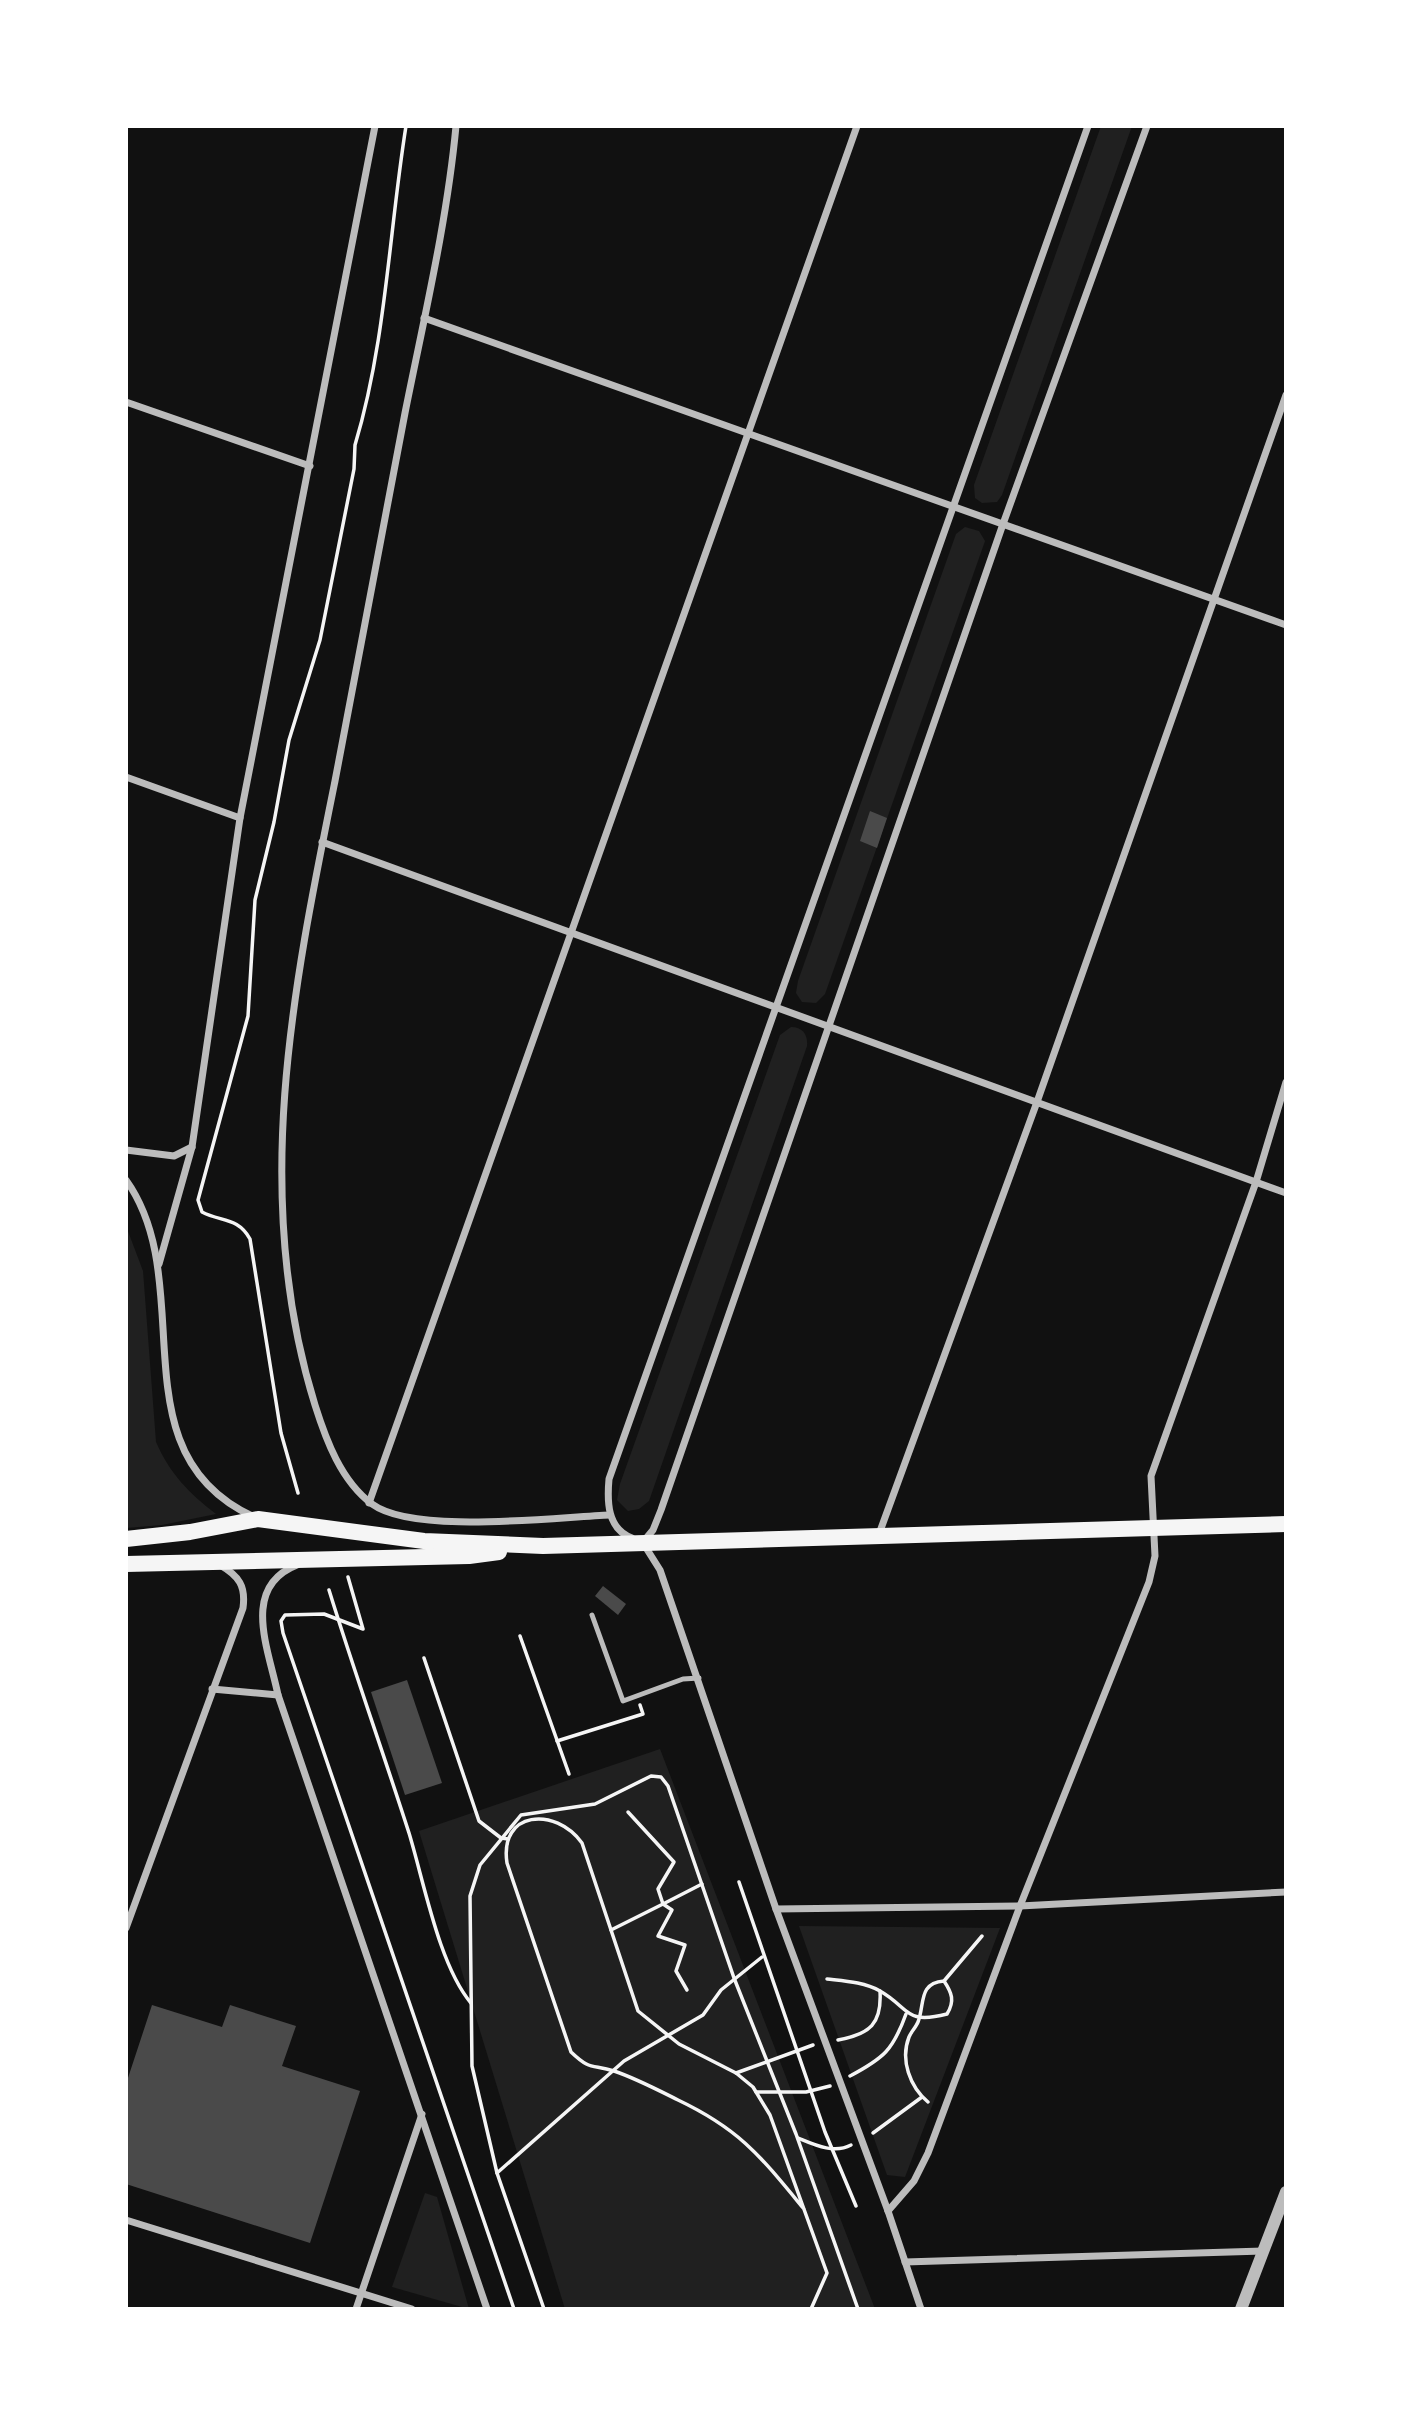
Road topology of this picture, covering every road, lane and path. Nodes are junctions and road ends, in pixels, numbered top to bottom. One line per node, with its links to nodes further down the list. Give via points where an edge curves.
1 (375, 126): 11 (street)
2 (406, 126): 30 (path, via 391,217 384,302 354,469 320,640 289,740 255,900 248,1016 198,1200 202,1212 232,1220 244,1227 250,1239 281,1433)
3 (456, 126): 7 (street)
4 (857, 126): 10 (street)
5 (1088, 126): 12 (street)
6 (1147, 126): 13 (street)
7 (424, 318): 10 (street); 18 (street)
8 (1286, 395): 14 (street)
9 (126, 402): 11 (street)
10 (748, 433): 12 (street); 19 (street)
11 (310, 466): 17 (street)
12 (954, 506): 13 (street); 20 (street)
13 (1003, 524): 14 (street); 21 (street)
14 (1214, 599): 15 (street); 23 (street)
15 (1286, 625)
16 (126, 777): 17 (street)
17 (240, 818): 24 (street)
18 (322, 842): 19 (street); 31 (street, via 284,1084 281,1231 291,1315 324,1433 337,1463)
19 (571, 932): 20 (street); 31 (street)
20 (776, 1007): 21 (street); 32 (street, via 609,1479)
21 (827, 1026): 23 (street); 38 (street, via 661,1510)
22 (1286, 1082): 27 (street)
23 (1037, 1102): 27 (street); 36 (street)
24 (192, 1147): 25 (street, via 174,1156); 29 (street)
25 (126, 1150)
26 (126, 1180): 29 (street, via 147,1218)
27 (1256, 1182): 28 (street); 35 (street, via 1151,1476)
28 (1286, 1193)
29 (159, 1264): 33 (street, via 169,1411 176,1435 207,1486 220,1499)
30 (298, 1493)
31 (369, 1503): 32 (street, via 389,1514 430,1522)
32 (610, 1515): 38 (street, via 625,1536)
33 (258, 1519): 37 (main road); 39 (main road, via 425,1542)
34 (1286, 1524): 35 (main road)
35 (1154, 1527): 36 (main road); 62 (street, via 1152,1574)
36 (879, 1535): 38 (main road)
37 (126, 1539)
38 (642, 1542): 39 (main road); 49 (street, via 660,1570)
39 (542, 1546): 40 (main road, via 468,1556)
40 (344, 1558): 41 (main road); 46 (path, via 363,1629)
41 (326, 1559): 42 (main road); 51 (street, via 282,1571 263,1599)
42 (213, 1562): 43 (main road); 50 (street, via 240,1579 245,1594)
43 (126, 1564)
44 (329, 1590): 46 (path)
45 (592, 1615): 52 (lane, via 624,1701)
46 (338, 1619): 72 (path, via 447,1959 459,1989); 90 (path, via 324,1614 285,1615 281,1620)
47 (520, 1636): 53 (path)
48 (424, 1658): 56 (path, via 479,1821)
49 (699, 1678): 52 (lane); 63 (street)
50 (212, 1689): 51 (street); 64 (street)
51 (278, 1695): 77 (street)
52 (638, 1696): 53 (path, via 643,1714)
53 (557, 1741): 54 (path)
54 (569, 1774)
55 (628, 1812): 61 (path, via 674,1862 659,1889)
56 (501, 1838): 57 (path); 59 (path, via 521,1815 595,1804 651,1776 661,1777); 72 (path, via 480,1865 470,1896)
57 (508, 1839): 65 (path, via 519,1826 535,1818 550,1818 573,1830 582,1843); 75 (path, via 507,1863 565,2042 583,2064)
58 (739, 1882): 67 (path)
59 (702, 1884): 61 (path); 68 (path)
60 (1286, 1892): 62 (street)
61 (663, 1904): 65 (path); 71 (path, via 673,1910 659,1936 685,1945 676,1971)
62 (1020, 1906): 63 (street); 82 (street, via 928,2153 914,2181)
63 (776, 1909): 82 (street)
64 (126, 1928)
65 (611, 1930): 74 (path, via 638,2011)
66 (982, 1936): 70 (path)
67 (762, 1956): 68 (path); 80 (path)
68 (734, 1978): 74 (path, via 703,2015); 93 (path)
69 (827, 1979): 73 (path, via 880,1991 906,2014)
70 (944, 1981): 73 (path, via 934,1982 926,1990 919,2002); 73 (path, via 952,1993 947,2014)
71 (687, 1990)
72 (471, 2003): 78 (path, via 472,2066)
73 (919, 2017): 76 (path, via 909,2038 908,2073 914,2090)
74 (670, 2034): 75 (path); 81 (path, via 679,2044 736,2073 753,2087 771,2115)
75 (612, 2071): 78 (path); 81 (path, via 679,2100 737,2134 758,2152)
76 (928, 2102)
77 (422, 2113): 86 (street); 89 (street)
78 (497, 2173): 91 (path)
79 (1286, 2192): 84 (street)
80 (856, 2206)
81 (804, 2209): 92 (path, via 827,2273)
82 (888, 2211): 85 (street)
83 (126, 2220): 86 (street)
84 (1264, 2251): 85 (street); 95 (street)
85 (905, 2262): 94 (street)
86 (361, 2294): 87 (street); 88 (street)
87 (356, 2309)
88 (412, 2309)
89 (487, 2309)
90 (514, 2309)
91 (544, 2309)
92 (811, 2309)
93 (858, 2309)
94 (920, 2309)
95 (1241, 2309)

